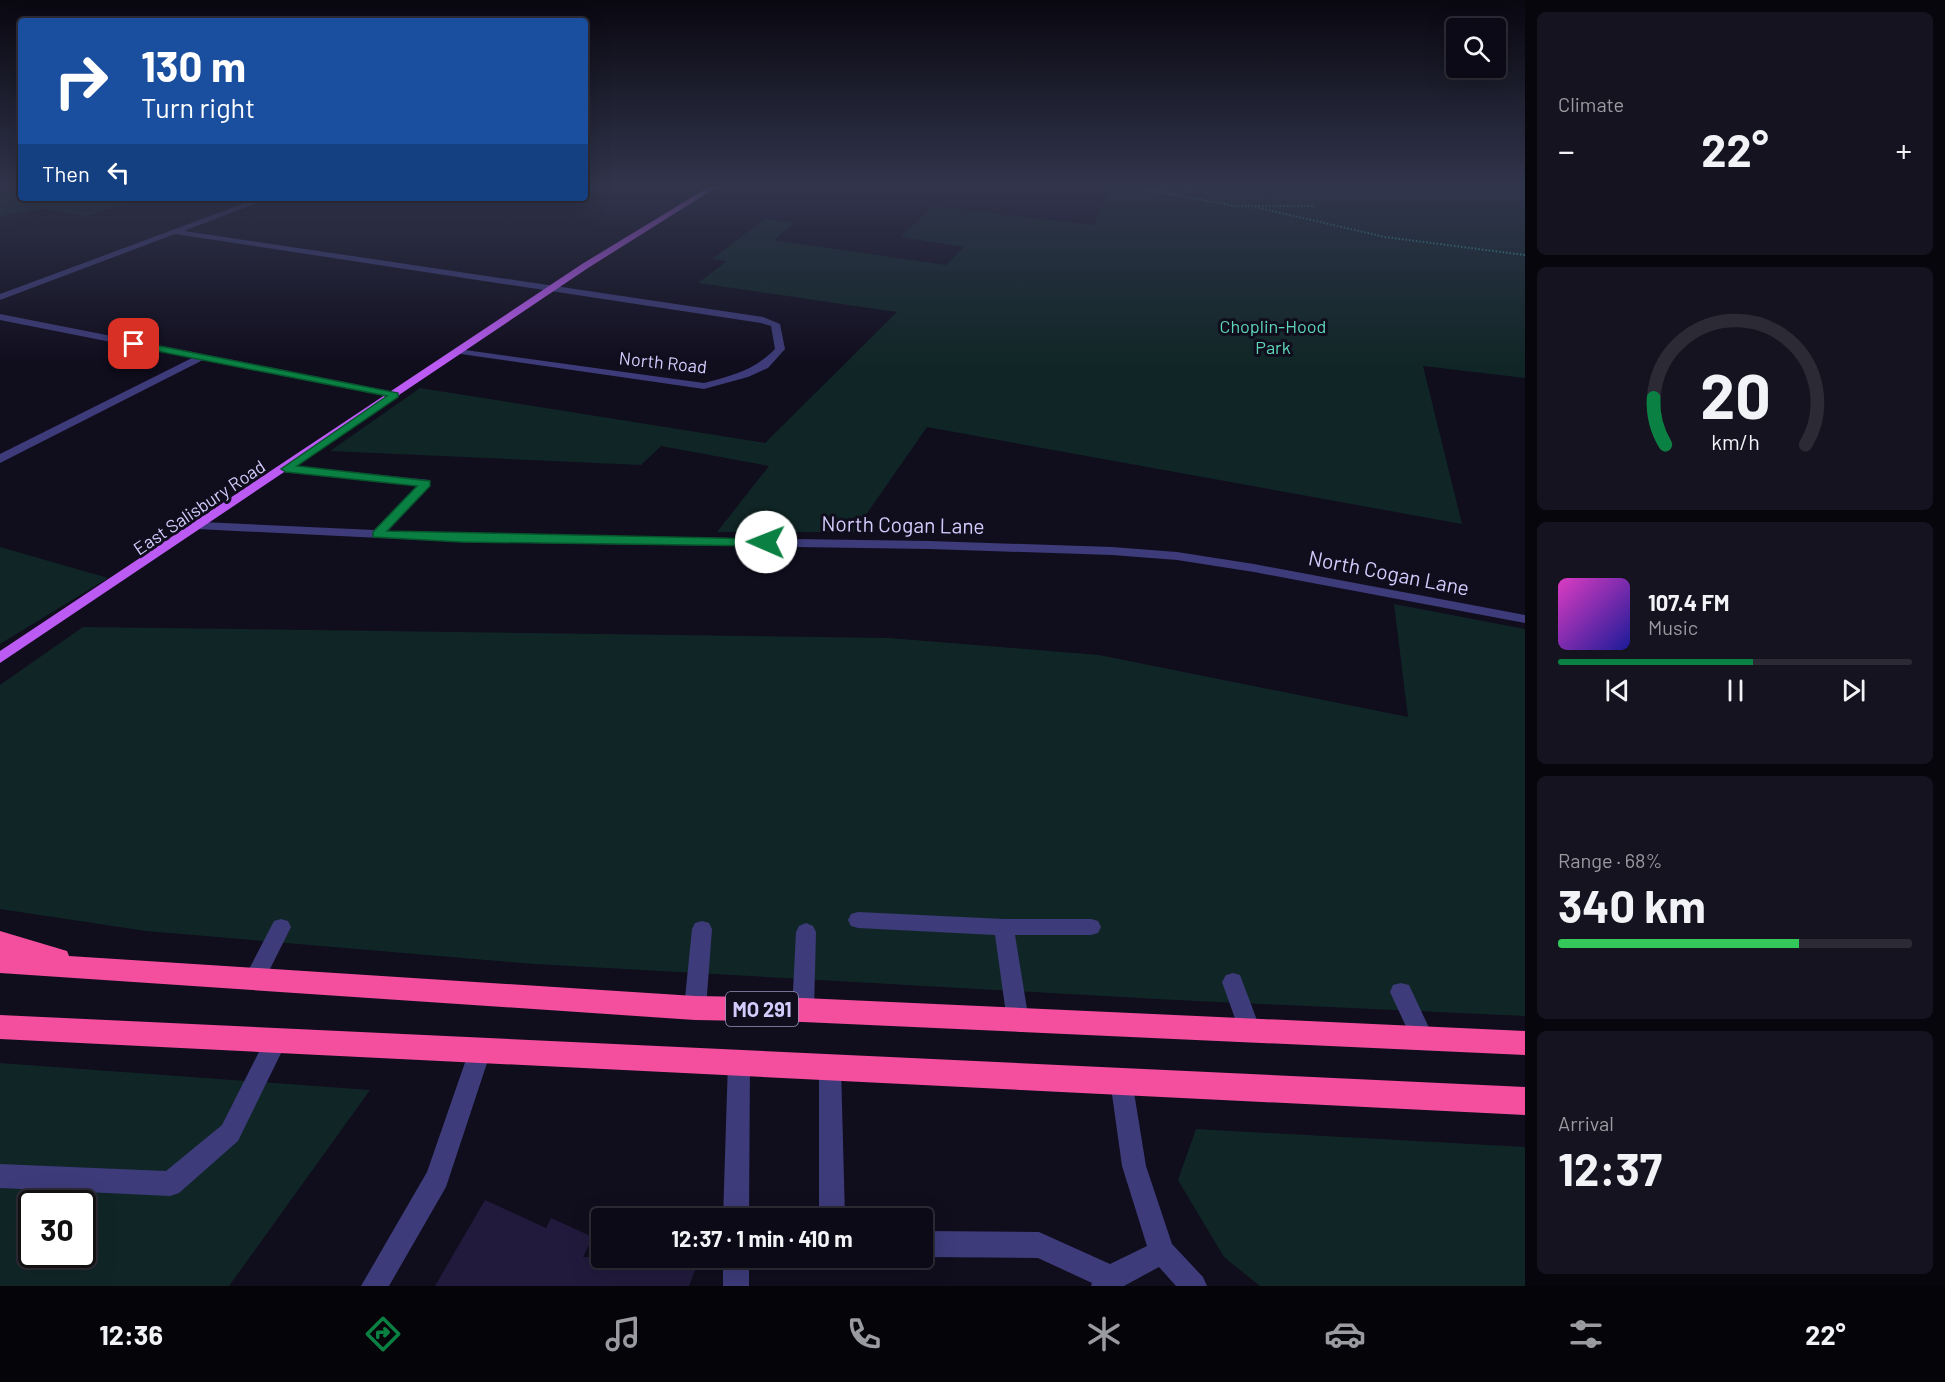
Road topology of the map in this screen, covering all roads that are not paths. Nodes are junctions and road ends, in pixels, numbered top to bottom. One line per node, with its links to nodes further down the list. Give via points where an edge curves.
1 (140, 245): 5 (street)
2 (259, 245): 4 (street)
3 (622, 245): 4 (main road, East Salisbury Road)
4 (550, 290): 7 (main road, East Salisbury Road); 7 (street, North Road, via 763,320 775,324 780,349 764,366 704,386)
5 (0, 297)
6 (0, 317): 8 (street)
7 (461, 351): 9 (main road, East Salisbury Road)
8 (201, 357): 9 (street); 11 (street)
9 (395, 395): 13 (main road, East Salisbury Road)
10 (0, 445): 11 (street)
11 (19, 450): 12 (street)
12 (0, 459)
13 (286, 469): 14 (main road, East Salisbury Road); 15 (street, via 426,483)
14 (202, 526): 15 (street, North Cogan Lane); 17 (main road, East Salisbury Road)
15 (378, 534): 16 (street, North Cogan Lane, via 1112,551 1254,568)
16 (1525, 619)
17 (0, 658)
18 (858, 920): 20 (street)
19 (281, 927): 27 (street)
20 (1004, 927): 21 (street); 32 (street)
21 (1091, 927)
22 (702, 929): 30 (street)
23 (806, 932): 31 (street)
24 (0, 941): 26 (highway)
25 (0, 962): 26 (highway, MO 291)
26 (92, 970): 27 (highway, MO 291)
27 (254, 980): 30 (highway, MO 291)
28 (1233, 982): 34 (street)
29 (1401, 992): 35 (street)
30 (695, 1008): 31 (highway, MO 291)
31 (803, 1010): 32 (highway, MO 291)
32 (1018, 1021): 34 (highway, MO 291)
33 (0, 1027): 36 (highway)
34 (1251, 1031): 35 (highway, MO 291)
35 (1423, 1039): 37 (highway, MO 291)
36 (276, 1041): 38 (highway); 43 (street, via 230,1133 170,1184)
37 (1525, 1044)
38 (480, 1050): 39 (highway); 50 (street, via 437,1178)
39 (740, 1062): 40 (highway); 44 (street)
40 (830, 1067): 41 (highway); 45 (street)
41 (1121, 1080): 42 (highway); 47 (street, via 1134,1166)
42 (1525, 1101)
43 (0, 1176)
44 (736, 1208)
45 (832, 1208)
46 (933, 1244): 49 (street, via 1039,1245)
47 (1162, 1252): 49 (street); 52 (street)
48 (736, 1268): 51 (street)
49 (1108, 1283)
50 (374, 1286)
51 (736, 1286)
52 (1194, 1286)

